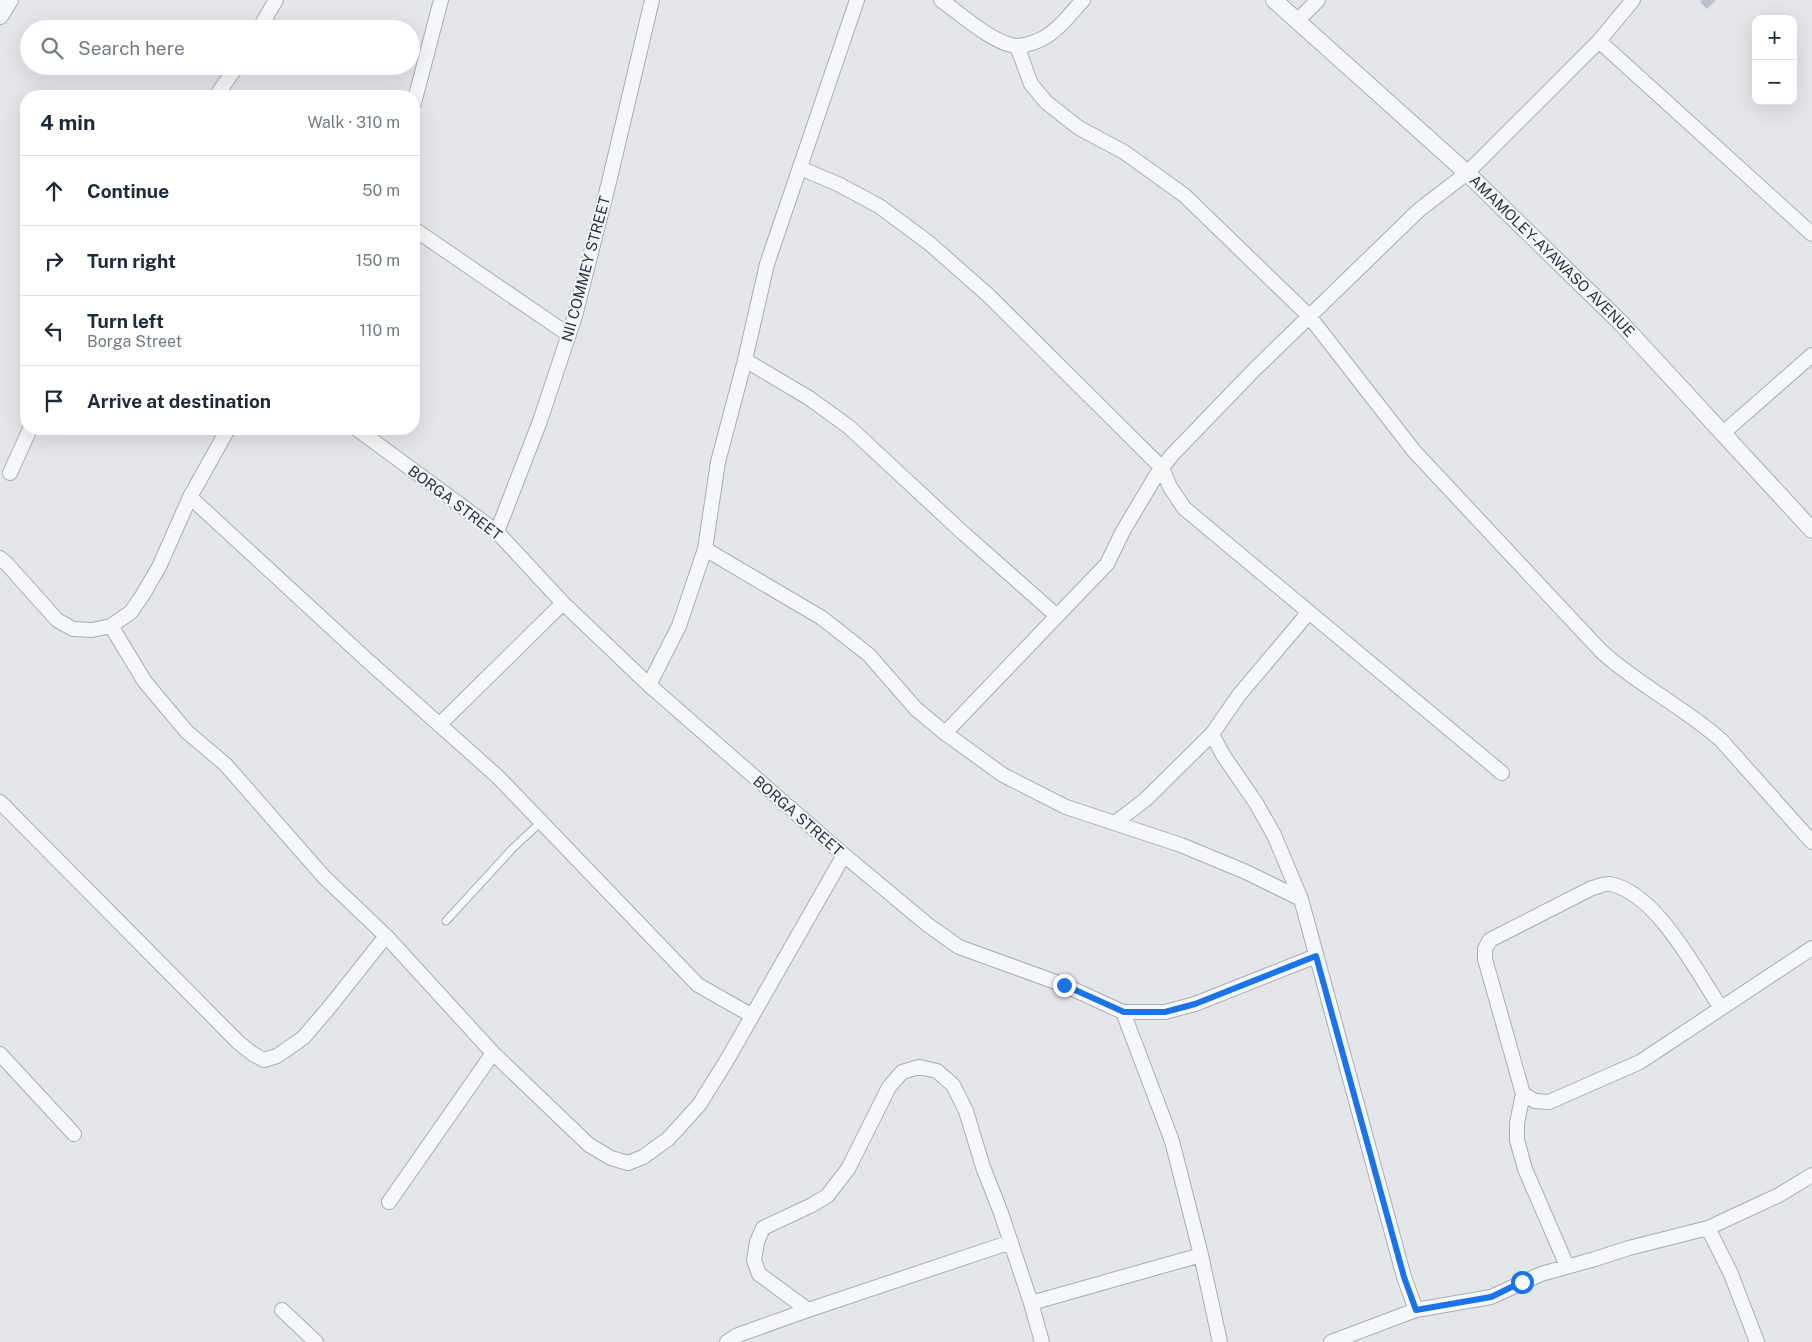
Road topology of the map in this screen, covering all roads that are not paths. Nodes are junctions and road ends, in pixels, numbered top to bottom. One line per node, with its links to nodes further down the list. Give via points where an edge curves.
1 (10, 0): 11 (street)
2 (276, 0): 12 (street)
3 (441, 0): 18 (street)
4 (652, 0): 24 (street, NII COMMEY STREET)
5 (857, 0): 19 (street)
6 (941, 0): 15 (street, via 995,38)
7 (1083, 0): 15 (street, via 1048,35)
8 (1274, 0): 13 (street, AMAMOLEY-AYAWASO AVENUE)
9 (1318, 0): 13 (street)
10 (1633, 0): 14 (street)
11 (0, 16)
12 (264, 20)
13 (1297, 21): 20 (street, AMAMOLEY-AYAWASO AVENUE)
14 (1599, 42): 20 (street); 22 (street)
15 (1016, 46): 23 (street, via 1032,84 1046,102 1079,128 1124,152 1184,195)
16 (231, 75): 17 (street)
17 (221, 90)
18 (417, 90)
19 (800, 168): 26 (street, via 767,264); 31 (street, via 879,206 929,243 988,295)
20 (1467, 173): 23 (street, via 1419,210); 27 (street, AMAMOLEY-AYAWASO AVENUE, via 1621,323)
21 (420, 233): 24 (street)
22 (1812, 234)
23 (1309, 316): 31 (street); 50 (street, via 1414,451 1601,651 1721,740)
24 (569, 335): 35 (street, NII COMMEY STREET)
25 (1812, 355): 27 (street)
26 (745, 360): 36 (street, via 718,462); 40 (street, via 809,398 848,428)
27 (1723, 433): 34 (street, AMAMOLEY-AYAWASO AVENUE)
28 (27, 435): 32 (street)
29 (225, 435): 33 (street)
30 (365, 435): 35 (street, BORGA STREET)
31 (1162, 468): 39 (street, via 1184,508); 40 (street, via 1123,531 1107,564)
32 (10, 473)
33 (190, 497): 41 (street, via 159,568 142,596 131,612); 43 (street)
34 (1812, 530)
35 (498, 532): 38 (street, BORGA STREET)
36 (705, 550): 42 (street, via 679,626); 44 (street, via 822,618 869,655 916,709)
37 (0, 558): 41 (street, via 57,620 73,629)
38 (563, 603): 42 (street, BORGA STREET); 43 (street)
39 (1309, 612): 45 (street, via 1239,695); 46 (street)
40 (1057, 616): 44 (street)
41 (111, 626): 54 (street, via 145,682 187,732 225,764 324,877)
42 (649, 685): 51 (street, BORGA STREET)
43 (439, 724): 48 (street, via 498,777)
44 (945, 733): 49 (street, via 1003,776 1066,807)
45 (1212, 734): 49 (street, via 1145,800); 52 (street, via 1274,835)
46 (1502, 773)
47 (0, 802): 54 (street, via 239,1043 264,1060 277,1056 303,1038)
48 (541, 822): 53 (lane); 59 (street, via 698,985)
49 (1116, 822): 52 (street, via 1182,845)
50 (1812, 842)
51 (844, 855): 58 (street, BORGA STREET, via 959,947 1064,985); 59 (street)
52 (1301, 899): 56 (street)
53 (446, 920)
54 (386, 936): 60 (street)
55 (1812, 948): 57 (street)
56 (1316, 956): 58 (street, BORGA STREET, via 1195,1004 1165,1012); 73 (street, via 1404,1277)
57 (1721, 1008): 62 (street, via 1640,1062 1549,1102 1535,1101); 62 (street, via 1655,911 1632,893 1609,884 1592,888 1490,940 1485,949 1485,959)
58 (1124, 1012): 68 (street, via 1172,1141)
59 (751, 1015): 60 (street, via 699,1105 668,1139 643,1157 628,1163 611,1158 589,1145)
60 (493, 1053): 65 (street)
61 (0, 1054): 63 (street)
62 (1523, 1094): 69 (street, via 1517,1140 1525,1169)
63 (74, 1134)
64 (1812, 1175): 66 (street, via 1780,1195)
65 (389, 1202)
66 (1708, 1228): 69 (street); 79 (street, via 1731,1274)
67 (1011, 1242): 70 (street); 72 (street); 72 (street, via 966,1111 953,1085 937,1071 919,1067 902,1072 890,1087 848,1169 827,1196 763,1228 757,1242 754,1260 759,1274)
68 (1201, 1255): 70 (street); 77 (street)
69 (1567, 1266): 73 (street, via 1491,1297)
70 (1031, 1303): 76 (street)
71 (282, 1310): 74 (street)
72 (808, 1310): 75 (street)
73 (1416, 1310): 78 (street)
74 (316, 1342)
75 (727, 1342)
76 (1042, 1342)
77 (1220, 1342)
78 (1331, 1342)
79 (1757, 1342)

